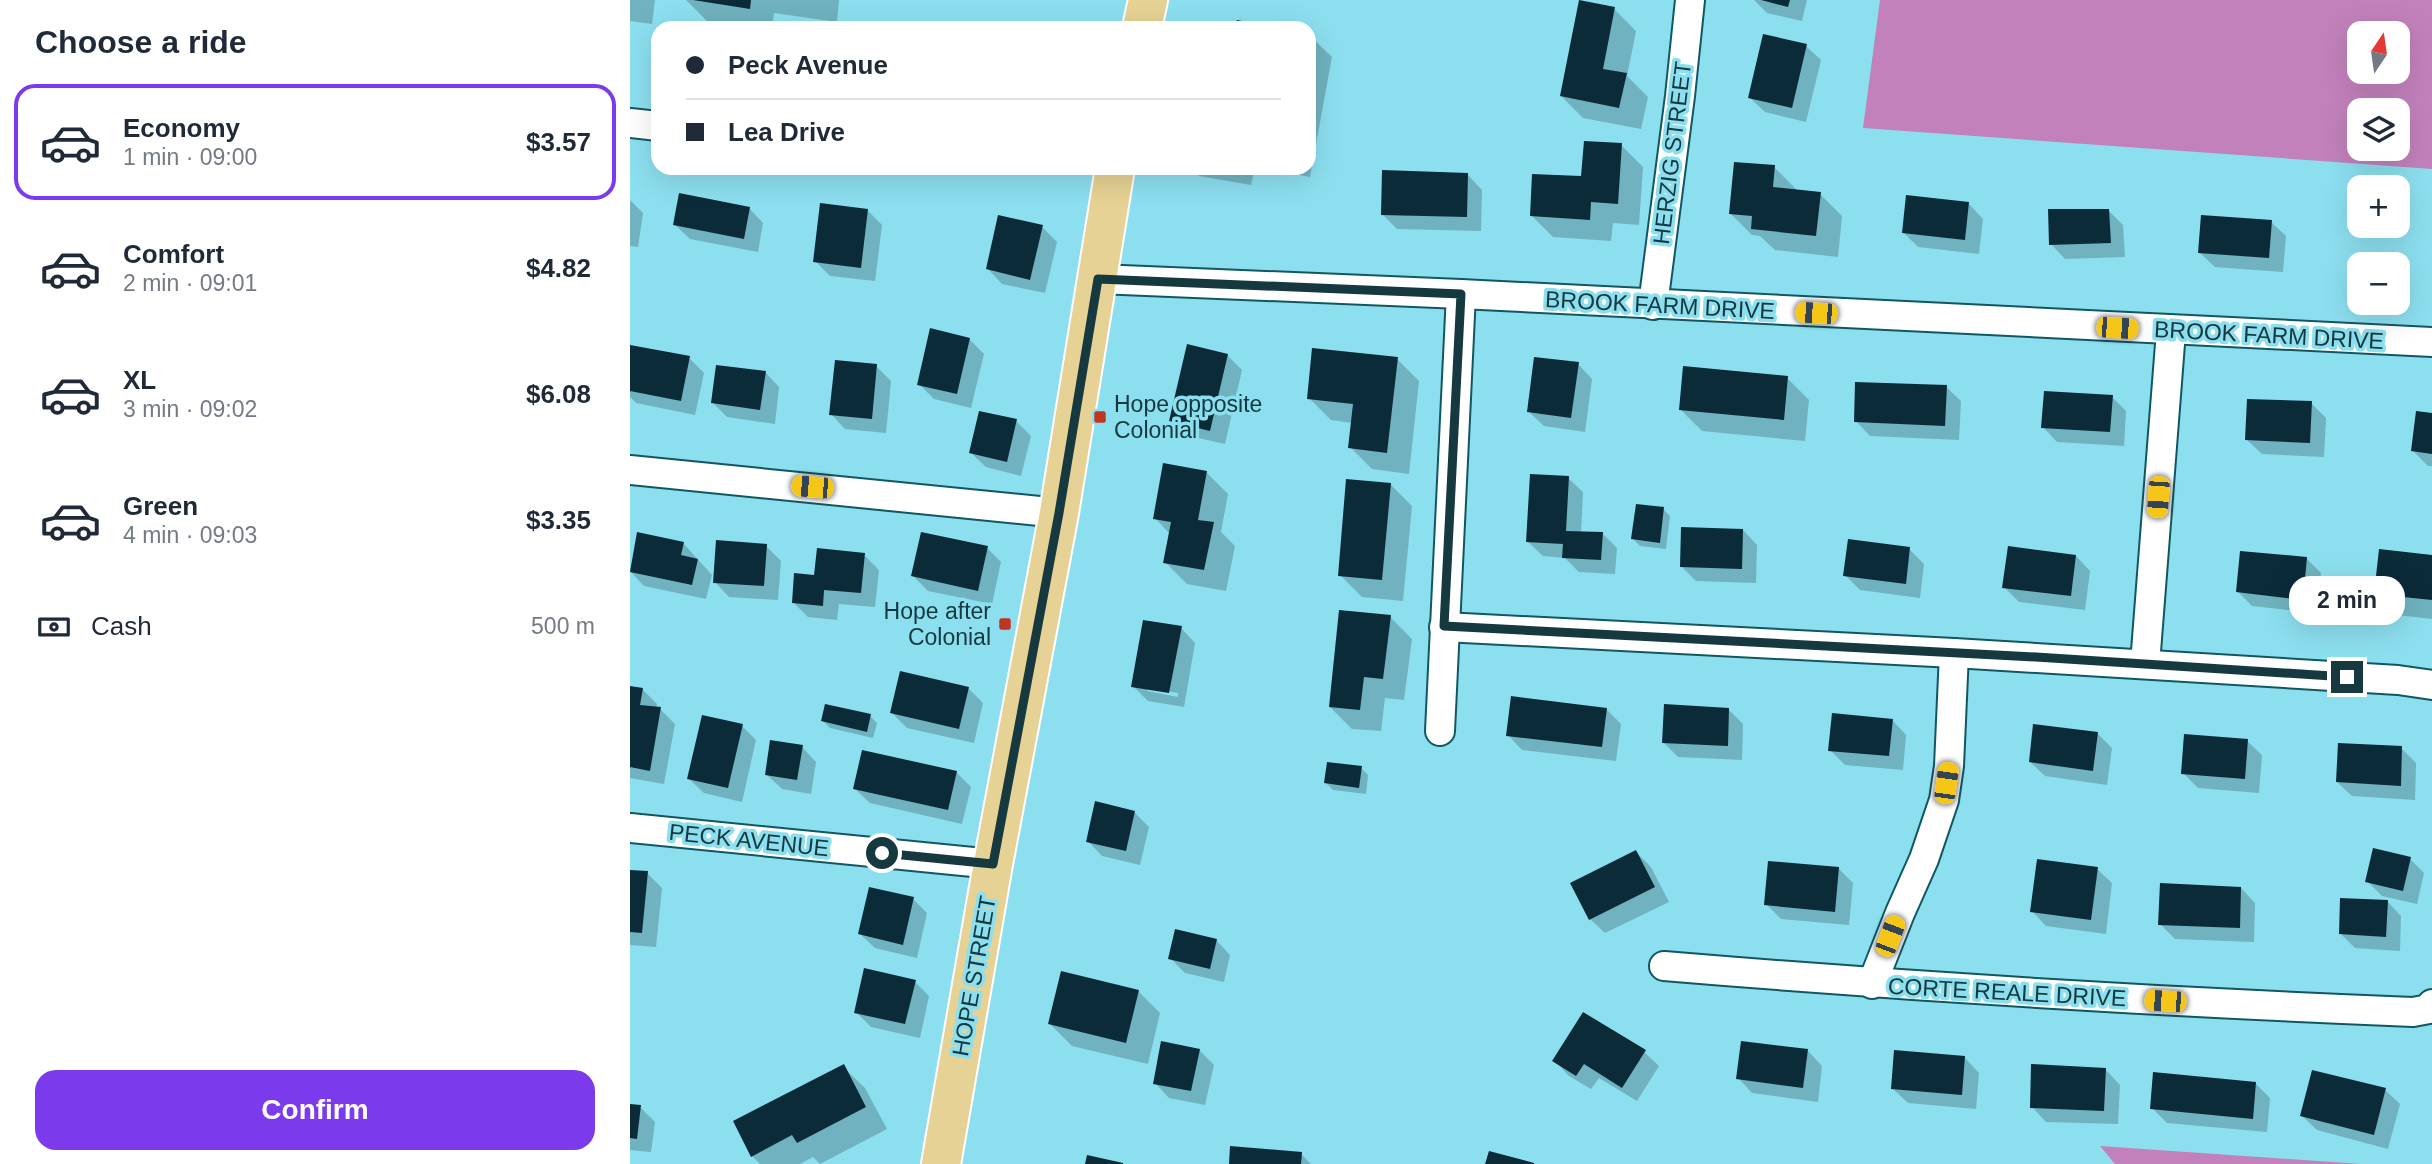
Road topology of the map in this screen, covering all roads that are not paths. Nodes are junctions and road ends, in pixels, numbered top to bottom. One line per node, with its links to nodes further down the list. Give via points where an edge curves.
1 (1148, 0): 3 (main road)
2 (1690, 0): 9 (street, HERZIG STREET)
3 (1144, 21)
4 (630, 124): 5 (street)
5 (651, 126)
6 (1108, 175): 7 (main road, HOPE STREET)
7 (1098, 279): 8 (street, BROOK FARM DRIVE); 13 (main road, HOPE STREET)
8 (1461, 294): 9 (street, BROOK FARM DRIVE); 14 (street)
9 (1653, 305): 10 (street, BROOK FARM DRIVE)
10 (2171, 331): 11 (street, BROOK FARM DRIVE); 16 (street)
11 (2432, 342)
12 (630, 470): 13 (street)
13 (1059, 513): 20 (main road, HOPE STREET)
14 (1444, 626): 15 (street); 18 (street)
15 (1954, 653): 16 (street); 22 (street, via 1944,800)
16 (2145, 664): 17 (street)
17 (2432, 685)
18 (1440, 731)
19 (630, 828): 20 (street, PECK AVENUE)
20 (993, 864): 24 (main road, HOPE STREET)
21 (1664, 966): 22 (street, CORTE REALE DRIVE)
22 (1872, 984): 23 (street, CORTE REALE DRIVE, via 2271,1007 2413,1012)
23 (2432, 1004)
24 (941, 1164)

